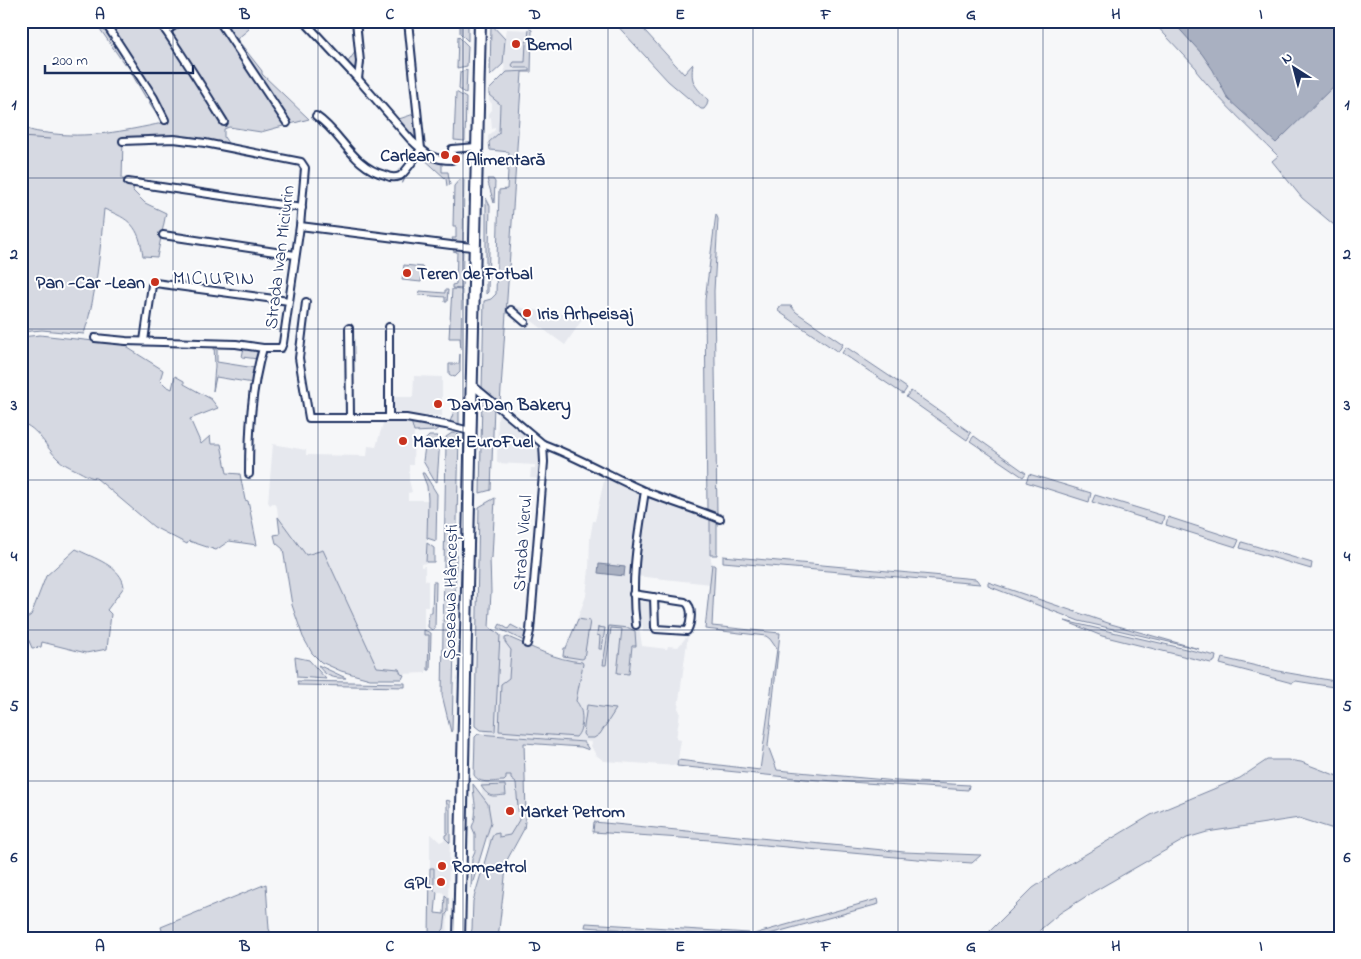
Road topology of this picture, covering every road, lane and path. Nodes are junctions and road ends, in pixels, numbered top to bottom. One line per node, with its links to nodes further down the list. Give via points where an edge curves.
1 (104, 21): 12 (street)
2 (159, 21): 9 (street)
3 (181, 21): 9 (street)
4 (220, 21): 14 (street)
5 (304, 21): 10 (street)
6 (356, 21): 10 (street, via 360,62)
7 (408, 21): 17 (street)
8 (480, 21): 16 (highway, Șoseaua Hâncești)
9 (166, 31): 13 (street)
10 (358, 79): 17 (street)
11 (316, 116): 17 (street, via 358,160 377,173 400,176)
12 (165, 120)
13 (224, 122)
14 (288, 123)
15 (124, 141): 19 (street, Strada Ivan Miciurin, via 163,139 205,143 297,160 305,168)
16 (476, 147): 17 (street, via 452,149 452,160 437,159); 22 (highway, Șoseaua Hâncești)
17 (421, 149)
18 (128, 182): 19 (street)
19 (302, 208): 20 (street, Strada Ivan Miciurin)
20 (300, 226): 22 (street); 23 (street, Strada Ivan Miciurin)
21 (162, 235): 23 (street)
22 (474, 246): 33 (highway, Șoseaua Hâncești)
23 (295, 255): 24 (street, Strada Ivan Miciurin)
24 (289, 301): 31 (street, via 157,282 153,284); 32 (street, Strada Ivan Miciurin, via 281,348)
25 (306, 302): 35 (street, via 299,358 309,418)
26 (510, 310): 27 (street)
27 (524, 322)
28 (389, 327): 34 (street)
29 (349, 328): 35 (street)
30 (95, 338): 31 (street)
31 (144, 341): 32 (street)
32 (263, 348): 38 (street, Strada Ivan Miciurin, via 249,429)
33 (471, 384): 36 (highway, Șoseaua Hâncești); 37 (street)
34 (389, 417): 35 (street); 36 (street)
35 (350, 418)
36 (470, 431): 45 (highway, Șoseaua Hâncești)
37 (543, 444): 39 (street); 44 (street, Strada Vierul)
38 (249, 474)
39 (645, 491): 40 (street); 41 (street)
40 (720, 519)
41 (633, 594): 42 (street); 43 (street)
42 (654, 597): 42 (street, via 691,606 687,632 656,629)
43 (636, 625)
44 (527, 644)
45 (458, 938)

